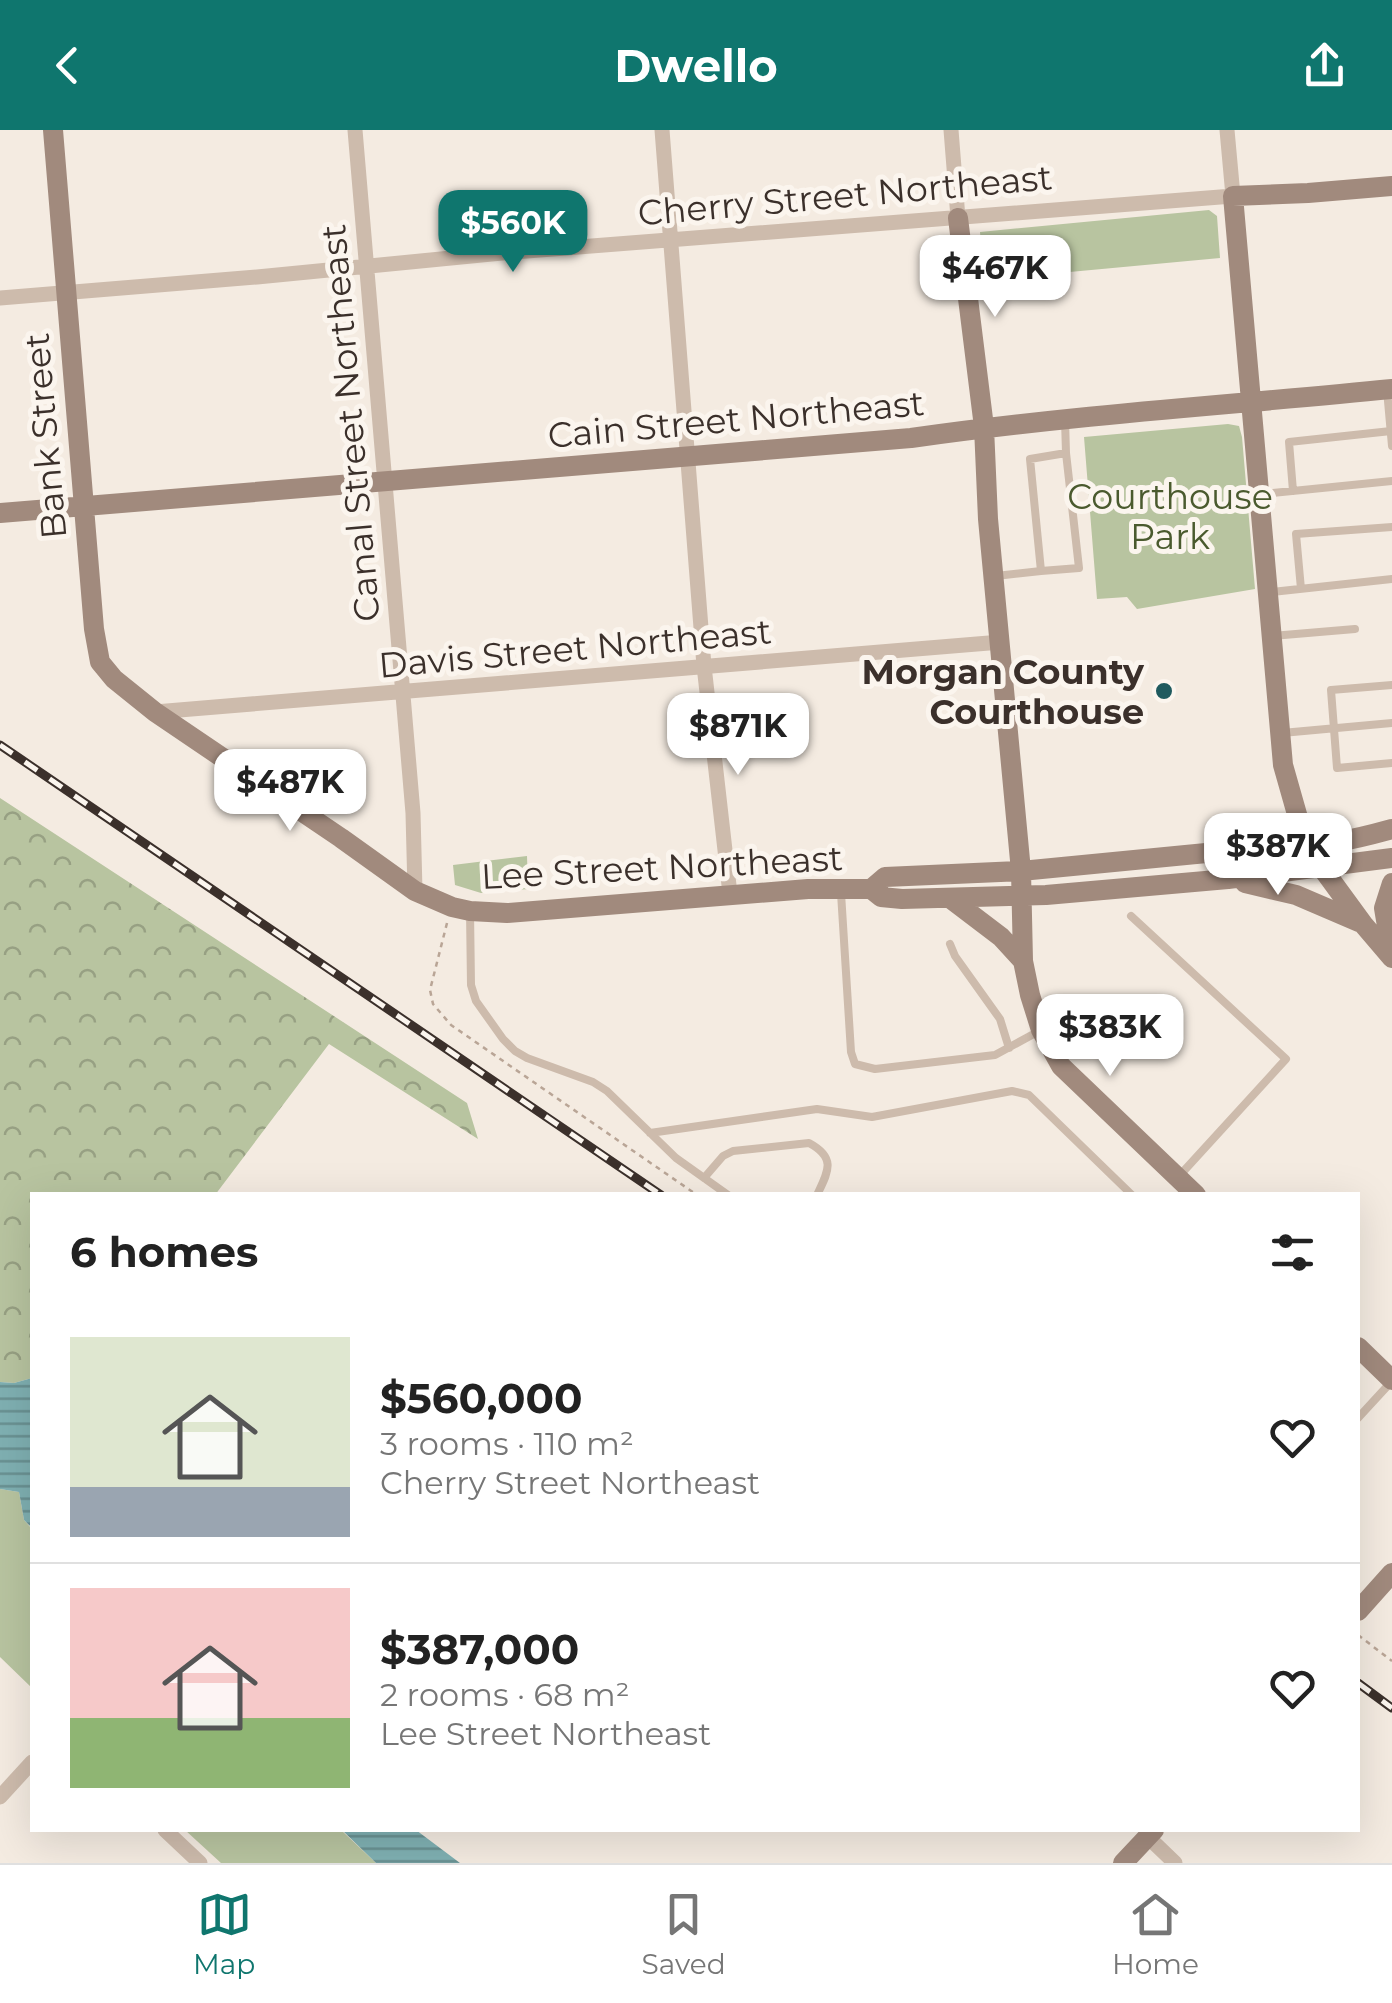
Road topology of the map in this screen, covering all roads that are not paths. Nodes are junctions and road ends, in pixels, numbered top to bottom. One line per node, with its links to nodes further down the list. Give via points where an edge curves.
1 (53, 130): 11 (street, Bank Street)
2 (355, 130): 10 (street, Canal Street Northeast)
3 (662, 130): 9 (street)
4 (951, 130): 8 (street)
5 (1227, 130): 7 (street)
6 (1392, 186): 7 (street, Cherry Street Northeast)
7 (1233, 196): 8 (street, Cherry Street Northeast); 14 (street)
8 (958, 218): 9 (street, Cherry Street Northeast); 16 (street)
9 (671, 241): 10 (street, Cherry Street Northeast); 20 (street)
10 (366, 267): 11 (street, Cherry Street Northeast); 22 (street, Canal Street Northeast)
11 (65, 293): 12 (street, Cherry Street Northeast); 25 (street, Bank Street)
12 (0, 298)
13 (1390, 389): 14 (street, Cain Street Northeast); 17 (lane)
14 (1250, 401): 15 (street, Cain Street Northeast); 24 (street)
15 (1065, 420): 16 (street, Cain Street Northeast); 19 (lane)
16 (984, 428): 20 (street, Cain Street Northeast); 29 (street)
17 (1391, 431): 18 (lane); 23 (lane, via 1289,442)
18 (1392, 446)
19 (1066, 453): 28 (lane, via 1030,460); 28 (lane, via 1078,568)
20 (688, 455): 22 (street, Cain Street Northeast); 36 (street)
21 (1392, 481): 23 (lane)
22 (385, 482): 25 (street, Cain Street Northeast); 38 (street, Canal Street Northeast)
23 (1294, 491): 24 (lane)
24 (1258, 495): 32 (street)
25 (84, 506): 26 (street, Cain Street Northeast); 39 (street, Bank Street, via 100,662)
26 (0, 513)
27 (1392, 527): 31 (lane, via 1296,534)
28 (1041, 572): 29 (lane)
29 (994, 577): 35 (street)
30 (1392, 579): 31 (lane)
31 (1301, 589): 32 (lane)
32 (1267, 592): 34 (street)
33 (1355, 629): 34 (lane)
34 (1272, 636): 42 (street)
35 (1001, 642): 36 (street, Davis Street Northeast); 48 (street)
36 (704, 666): 38 (street, Davis Street Northeast); 54 (street)
37 (1392, 685): 41 (lane, via 1331,690)
38 (402, 692): 39 (street, Davis Street Northeast); 53 (street, Canal Street Northeast)
39 (154, 712): 53 (street, Lee Street Northeast)
40 (1392, 722): 41 (lane)
41 (1334, 728): 42 (lane); 43 (lane, via 1337,768)
42 (1280, 734): 45 (street)
43 (1392, 762)
44 (1392, 829): 45 (street, Lee Street Northeast)
45 (1306, 846): 47 (street); 48 (street, Lee Street Northeast)
46 (1392, 858): 47 (street, Lee Street Northeast)
47 (1321, 868): 49 (street, Lee Street Northeast); 59 (street)
48 (1021, 872): 52 (street, Lee Street Northeast, via 885,877); 55 (street)
49 (1228, 879): 55 (street, Lee Street Northeast); 59 (street, via 1296,895)
50 (1392, 883): 61 (street, via 1384,908)
51 (840, 889): 52 (street, Lee Street Northeast); 54 (street, Lee Street Northeast); 64 (lane, via 856,1064 968,1059)
52 (872, 889): 56 (street, Lee Street Northeast, via 881,897)
53 (415, 891): 57 (street, Lee Street Northeast)
54 (730, 894): 57 (street, Lee Street Northeast, via 507,914)
55 (1022, 896): 56 (street, Lee Street Northeast); 62 (street)
56 (951, 899): 62 (street)
57 (470, 911): 65 (lane, via 476,1001 503,1039 526,1058 607,1090)
58 (1131, 916): 67 (lane, via 1286,1059)
59 (1363, 924): 61 (street)
60 (950, 944): 64 (lane, via 1000,1018)
61 (1392, 957)
62 (1023, 960): 63 (street)
63 (1041, 1030): 64 (lane); 67 (street, via 1061,1066)
64 (1008, 1048)
65 (650, 1133): 66 (lane); 70 (lane, via 817,1108 872,1117 1012,1090 1029,1095)
66 (704, 1178): 68 (lane); 69 (lane, via 733,1151 809,1143 828,1160)
67 (1178, 1178): 71 (street)
68 (724, 1192)
69 (818, 1192)
70 (1129, 1192)
71 (1193, 1192)
72 (1360, 1349): 73 (street)
73 (1392, 1380): 74 (lane)
74 (1360, 1416)
75 (1392, 1573): 76 (street)
76 (1360, 1609)
77 (30, 1764): 78 (street)
78 (0, 1796)
79 (167, 1832): 81 (street)
80 (1151, 1833): 82 (street); 83 (street)
81 (200, 1863)
82 (1123, 1863)
83 (1176, 1863)

